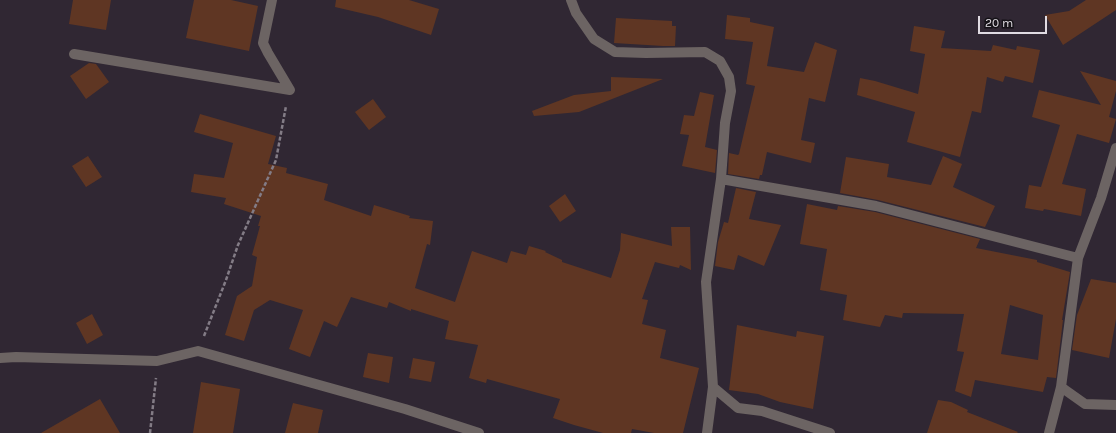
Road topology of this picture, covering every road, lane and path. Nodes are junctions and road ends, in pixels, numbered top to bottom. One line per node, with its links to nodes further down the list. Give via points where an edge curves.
1 (272, 0): 4 (street, via 263,43)
2 (572, 0): 6 (street, via 576,13 594,39 615,52 705,52 720,61 729,77 731,91 725,123)
3 (74, 54): 4 (street)
4 (290, 90): 8 (path, via 276,160 238,245)
5 (1116, 148): 7 (street, via 1101,198)
6 (721, 179): 7 (street, via 876,206); 11 (street, via 706,282)
7 (1078, 258): 12 (street)
8 (198, 351): 10 (street); 15 (street, via 405,409)
9 (0, 358): 10 (street)
10 (157, 361): 14 (path)
11 (713, 387): 16 (street); 17 (street, via 738,408 762,411)
12 (1061, 387): 13 (street, via 1085,404); 18 (street)
13 (1116, 405)
14 (150, 433)
15 (479, 433)
16 (707, 433)
17 (830, 433)
18 (1050, 433)

